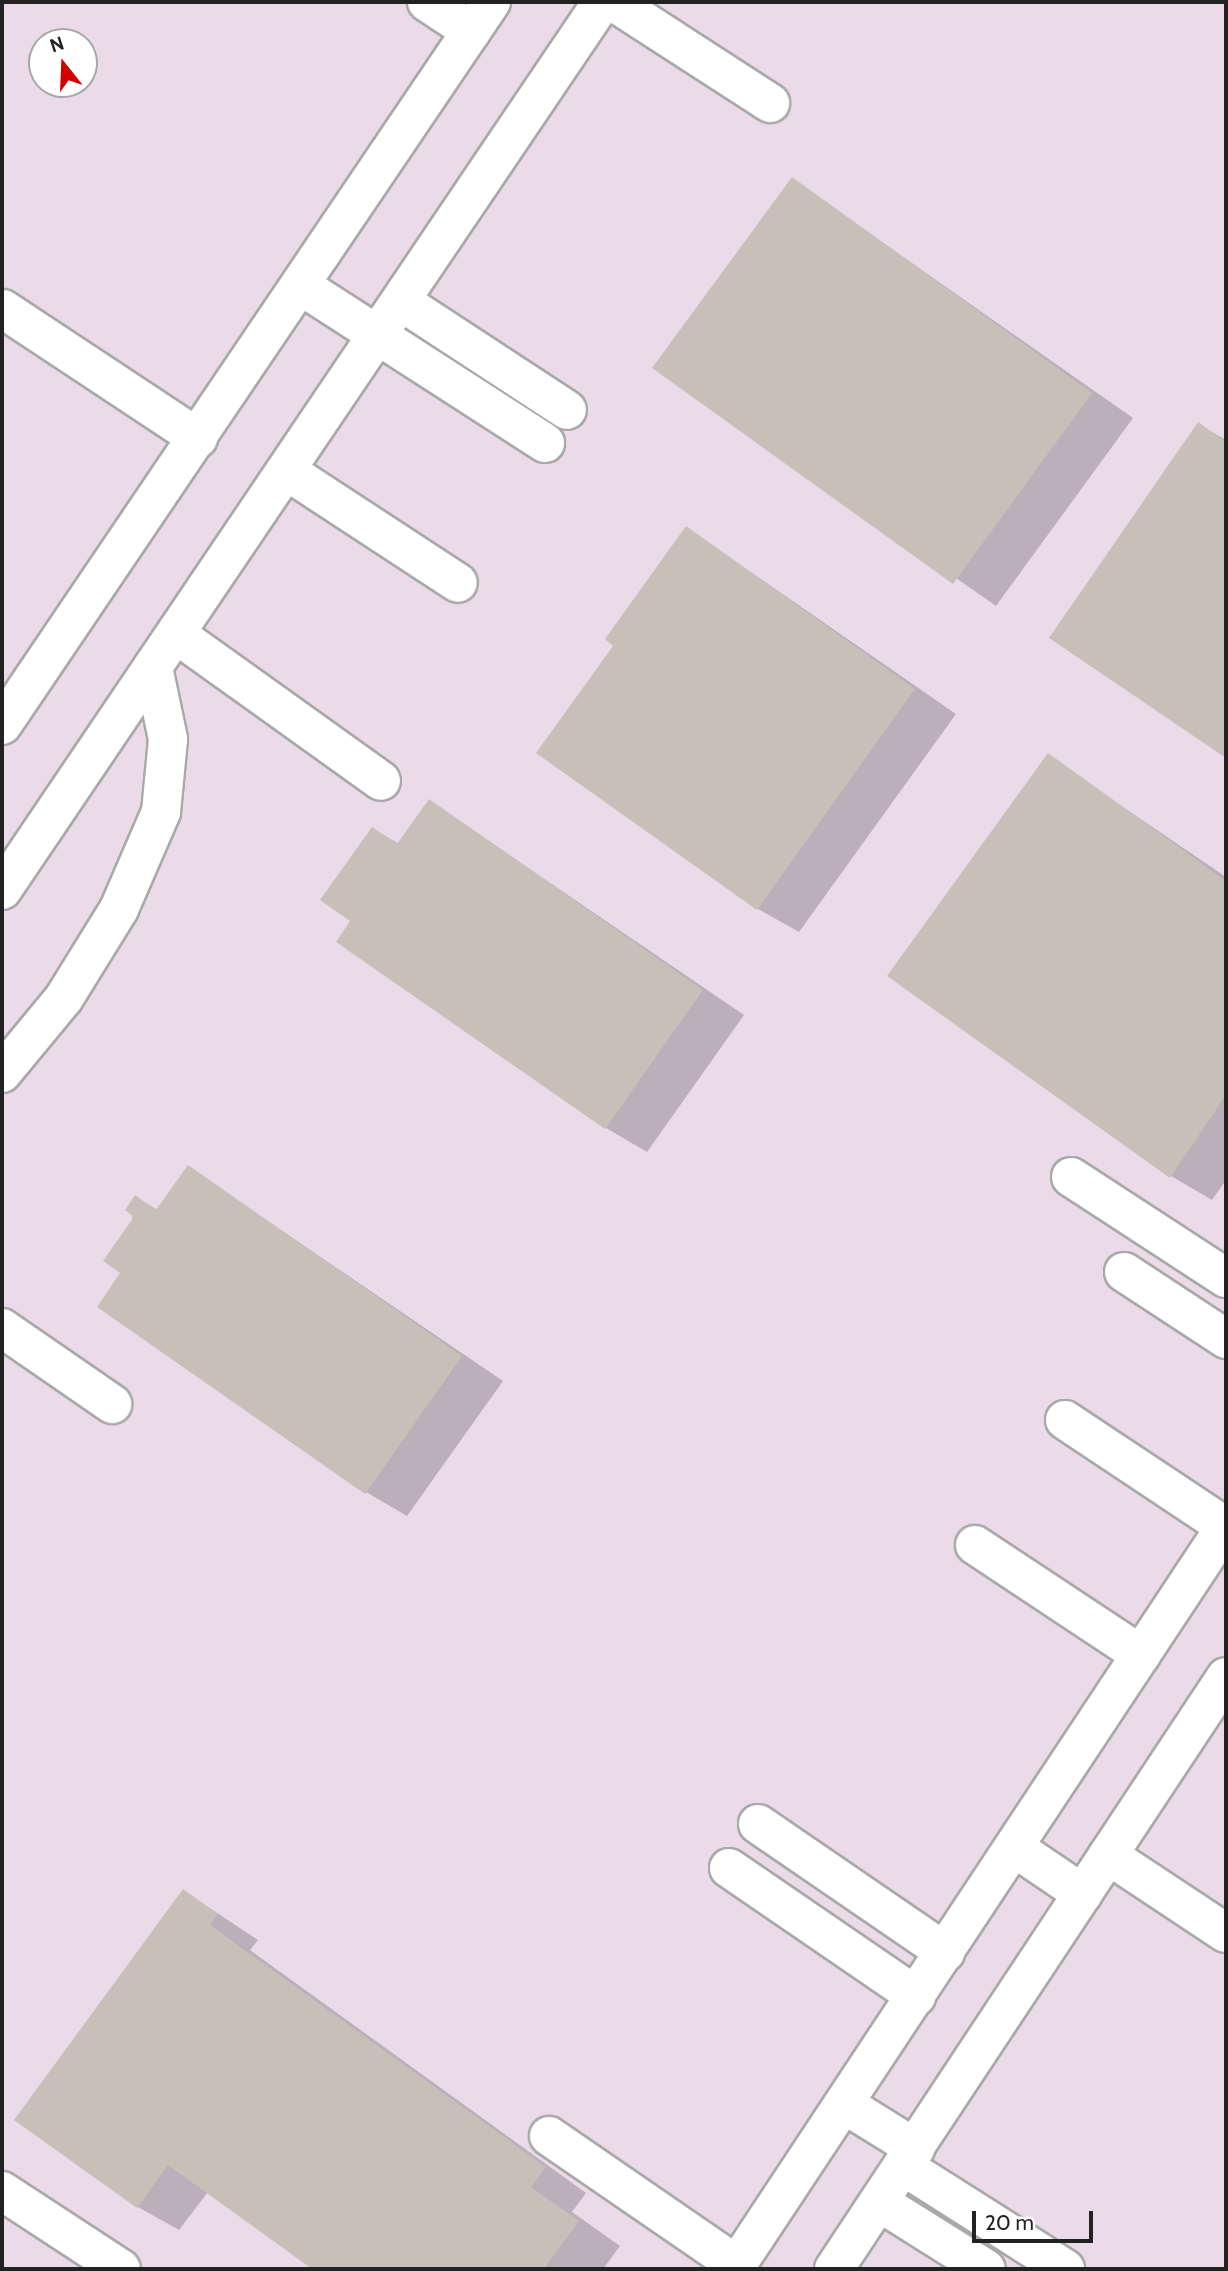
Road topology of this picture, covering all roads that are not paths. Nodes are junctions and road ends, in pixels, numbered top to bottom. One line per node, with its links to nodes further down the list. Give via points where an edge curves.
1 (427, 2): 4 (street)
2 (602, 2): 7 (street)
3 (614, 2): 5 (street)
4 (481, 16): 6 (street)
5 (770, 103)
6 (303, 287): 9 (street); 11 (street)
7 (402, 302): 9 (street); 10 (street)
8 (3, 309): 11 (street)
9 (380, 335): 12 (street); 13 (street)
10 (567, 410)
11 (198, 439): 17 (street)
12 (545, 443)
13 (287, 471): 14 (street); 15 (street)
14 (458, 583)
15 (176, 634): 16 (street); 18 (street)
16 (153, 667): 19 (street); 20 (street, via 167,739 161,812 119,909 64,998)
17 (2, 725)
18 (381, 780)
19 (2, 890)
20 (2, 1073)
21 (1072, 1177): 23 (street)
22 (1124, 1272): 25 (street)
23 (1226, 1278)
24 (2, 1328): 26 (street)
25 (1226, 1339)
26 (112, 1404)
27 (1065, 1420): 28 (street)
28 (1226, 1527): 30 (street)
29 (975, 1545): 30 (street)
30 (1141, 1655): 33 (street)
31 (1226, 1676): 34 (street)
32 (758, 1824): 38 (street)
33 (1014, 1848): 36 (street); 38 (street)
34 (1108, 1855): 36 (street); 37 (street)
35 (729, 1868): 39 (street)
36 (1083, 1894): 42 (street)
37 (1226, 1933)
38 (945, 1952): 39 (street)
39 (916, 1996): 40 (street)
40 (844, 2105): 42 (street); 45 (street)
41 (549, 2136): 45 (street)
42 (909, 2157): 44 (street); 49 (street)
43 (2, 2191): 46 (street)
44 (879, 2202): 47 (street); 48 (street)
45 (735, 2267)
46 (121, 2269)
47 (834, 2269)
48 (986, 2269)
49 (1065, 2269)

